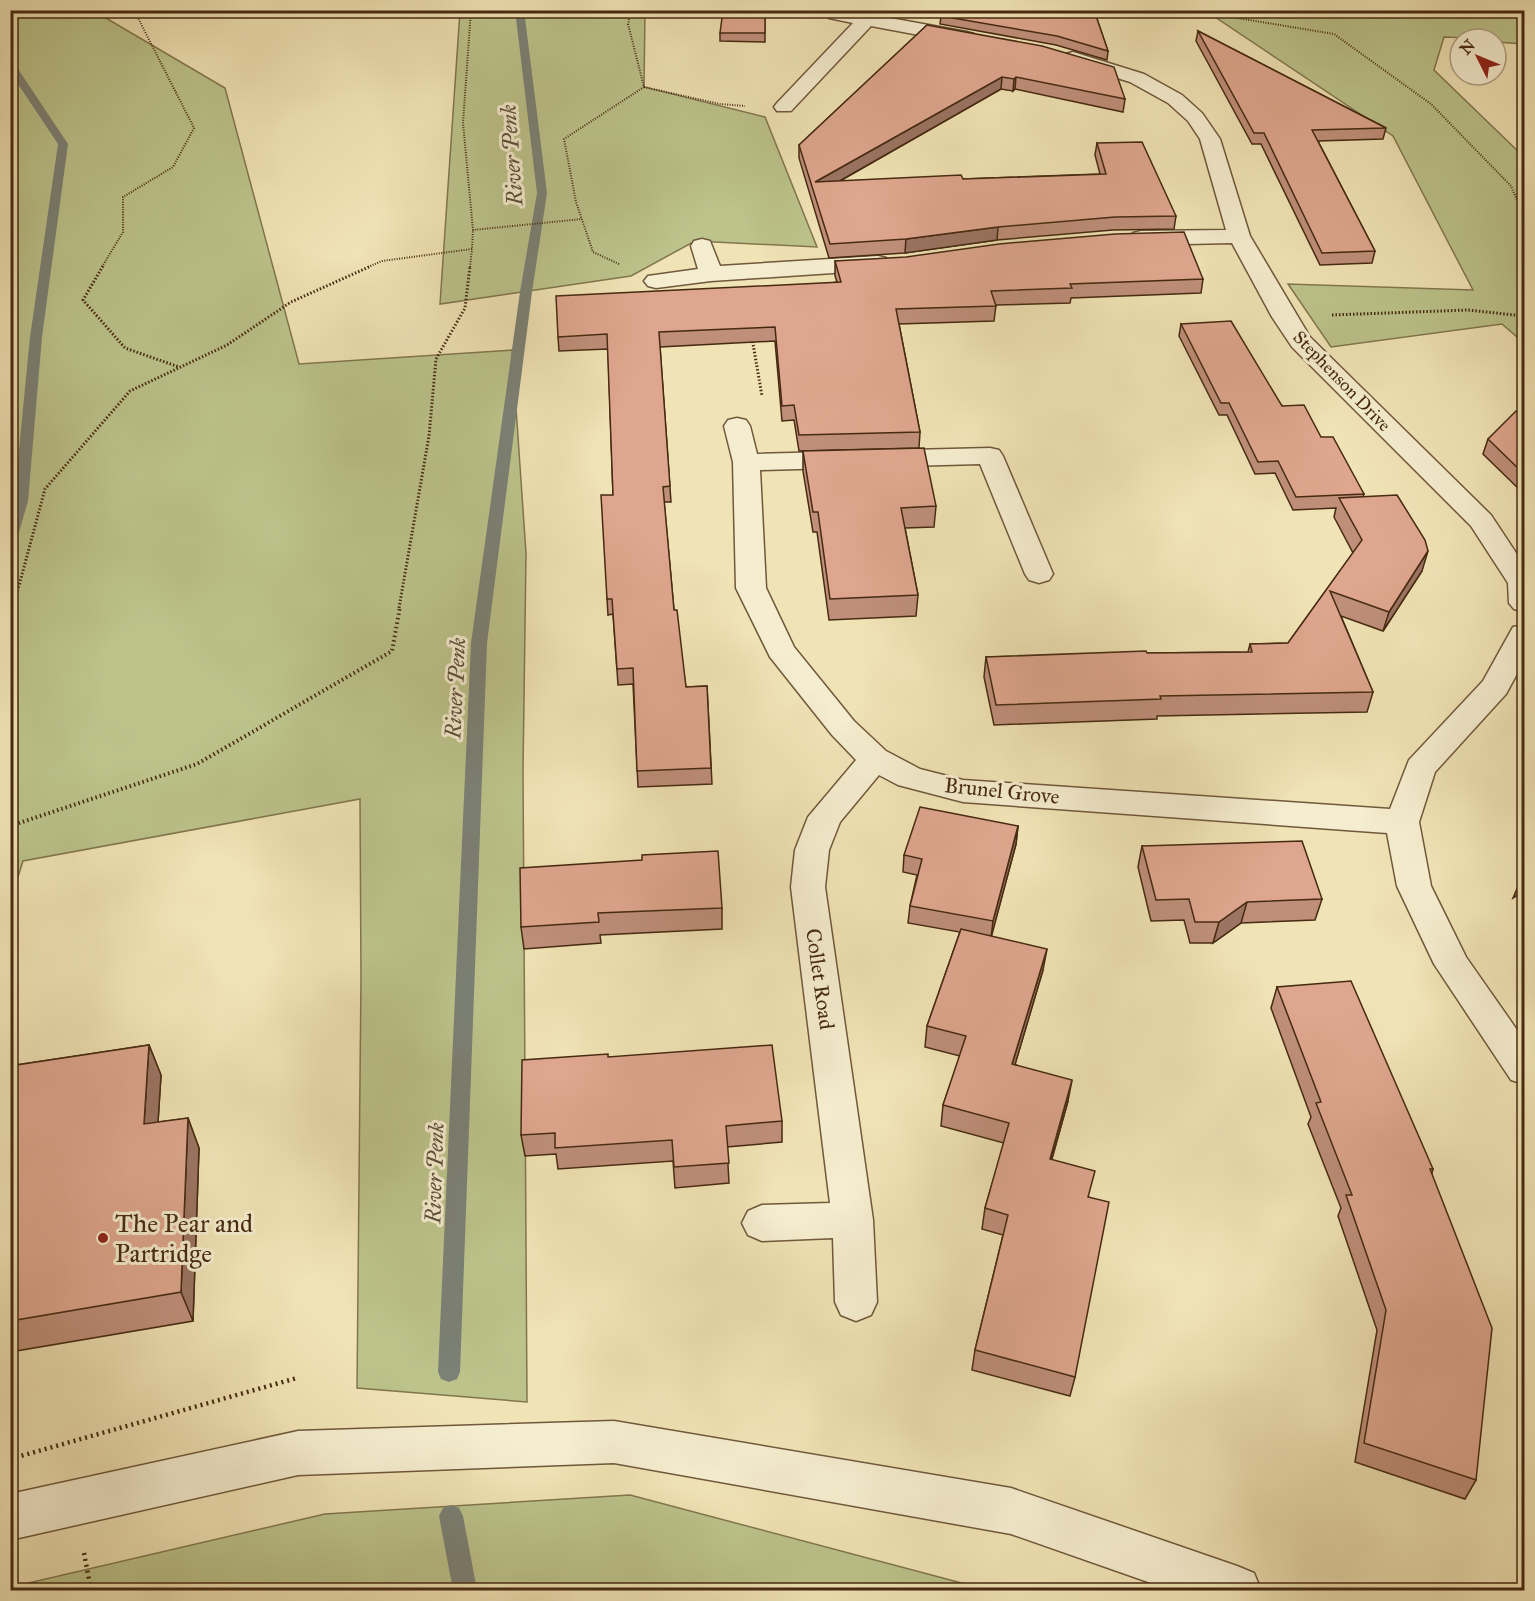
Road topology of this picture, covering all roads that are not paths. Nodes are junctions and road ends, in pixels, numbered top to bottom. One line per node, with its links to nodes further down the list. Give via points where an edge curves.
1 (835, 14): 2 (street)
2 (865, 21): 3 (street); 5 (street)
3 (992, 42)
4 (1049, 51): 6 (street, Stephenson Drive, via 1137,78 1175,99 1195,117 1210,140)
5 (784, 107)
6 (1239, 236): 7 (street); 15 (street, Stephenson Drive, via 1301,342 1481,521 1522,583)
7 (1124, 238)
8 (702, 246): 10 (street)
9 (905, 262): 10 (street)
10 (711, 274): 11 (street)
11 (656, 281)
12 (737, 426): 13 (street, Brunel Grove)
13 (760, 462): 14 (street, via 990,456); 17 (street, Brunel Grove, via 751,588 781,650 843,728)
14 (1040, 574)
15 (1524, 603)
16 (1524, 634): 18 (street, via 1495,687 1420,768)
17 (875, 759): 18 (street, Brunel Grove, via 910,777 963,791); 20 (street, Collet Road, via 825,817 812,850 808,887)
18 (1402, 822): 19 (street, via 1414,886 1452,964)
19 (1524, 1069)
20 (853, 1221): 21 (street); 22 (street, Collet Road)
21 (762, 1223)
22 (856, 1302)
23 (10, 1517): 24 (street, via 298,1453 614,1442 1011,1510)
24 (1237, 1590)

